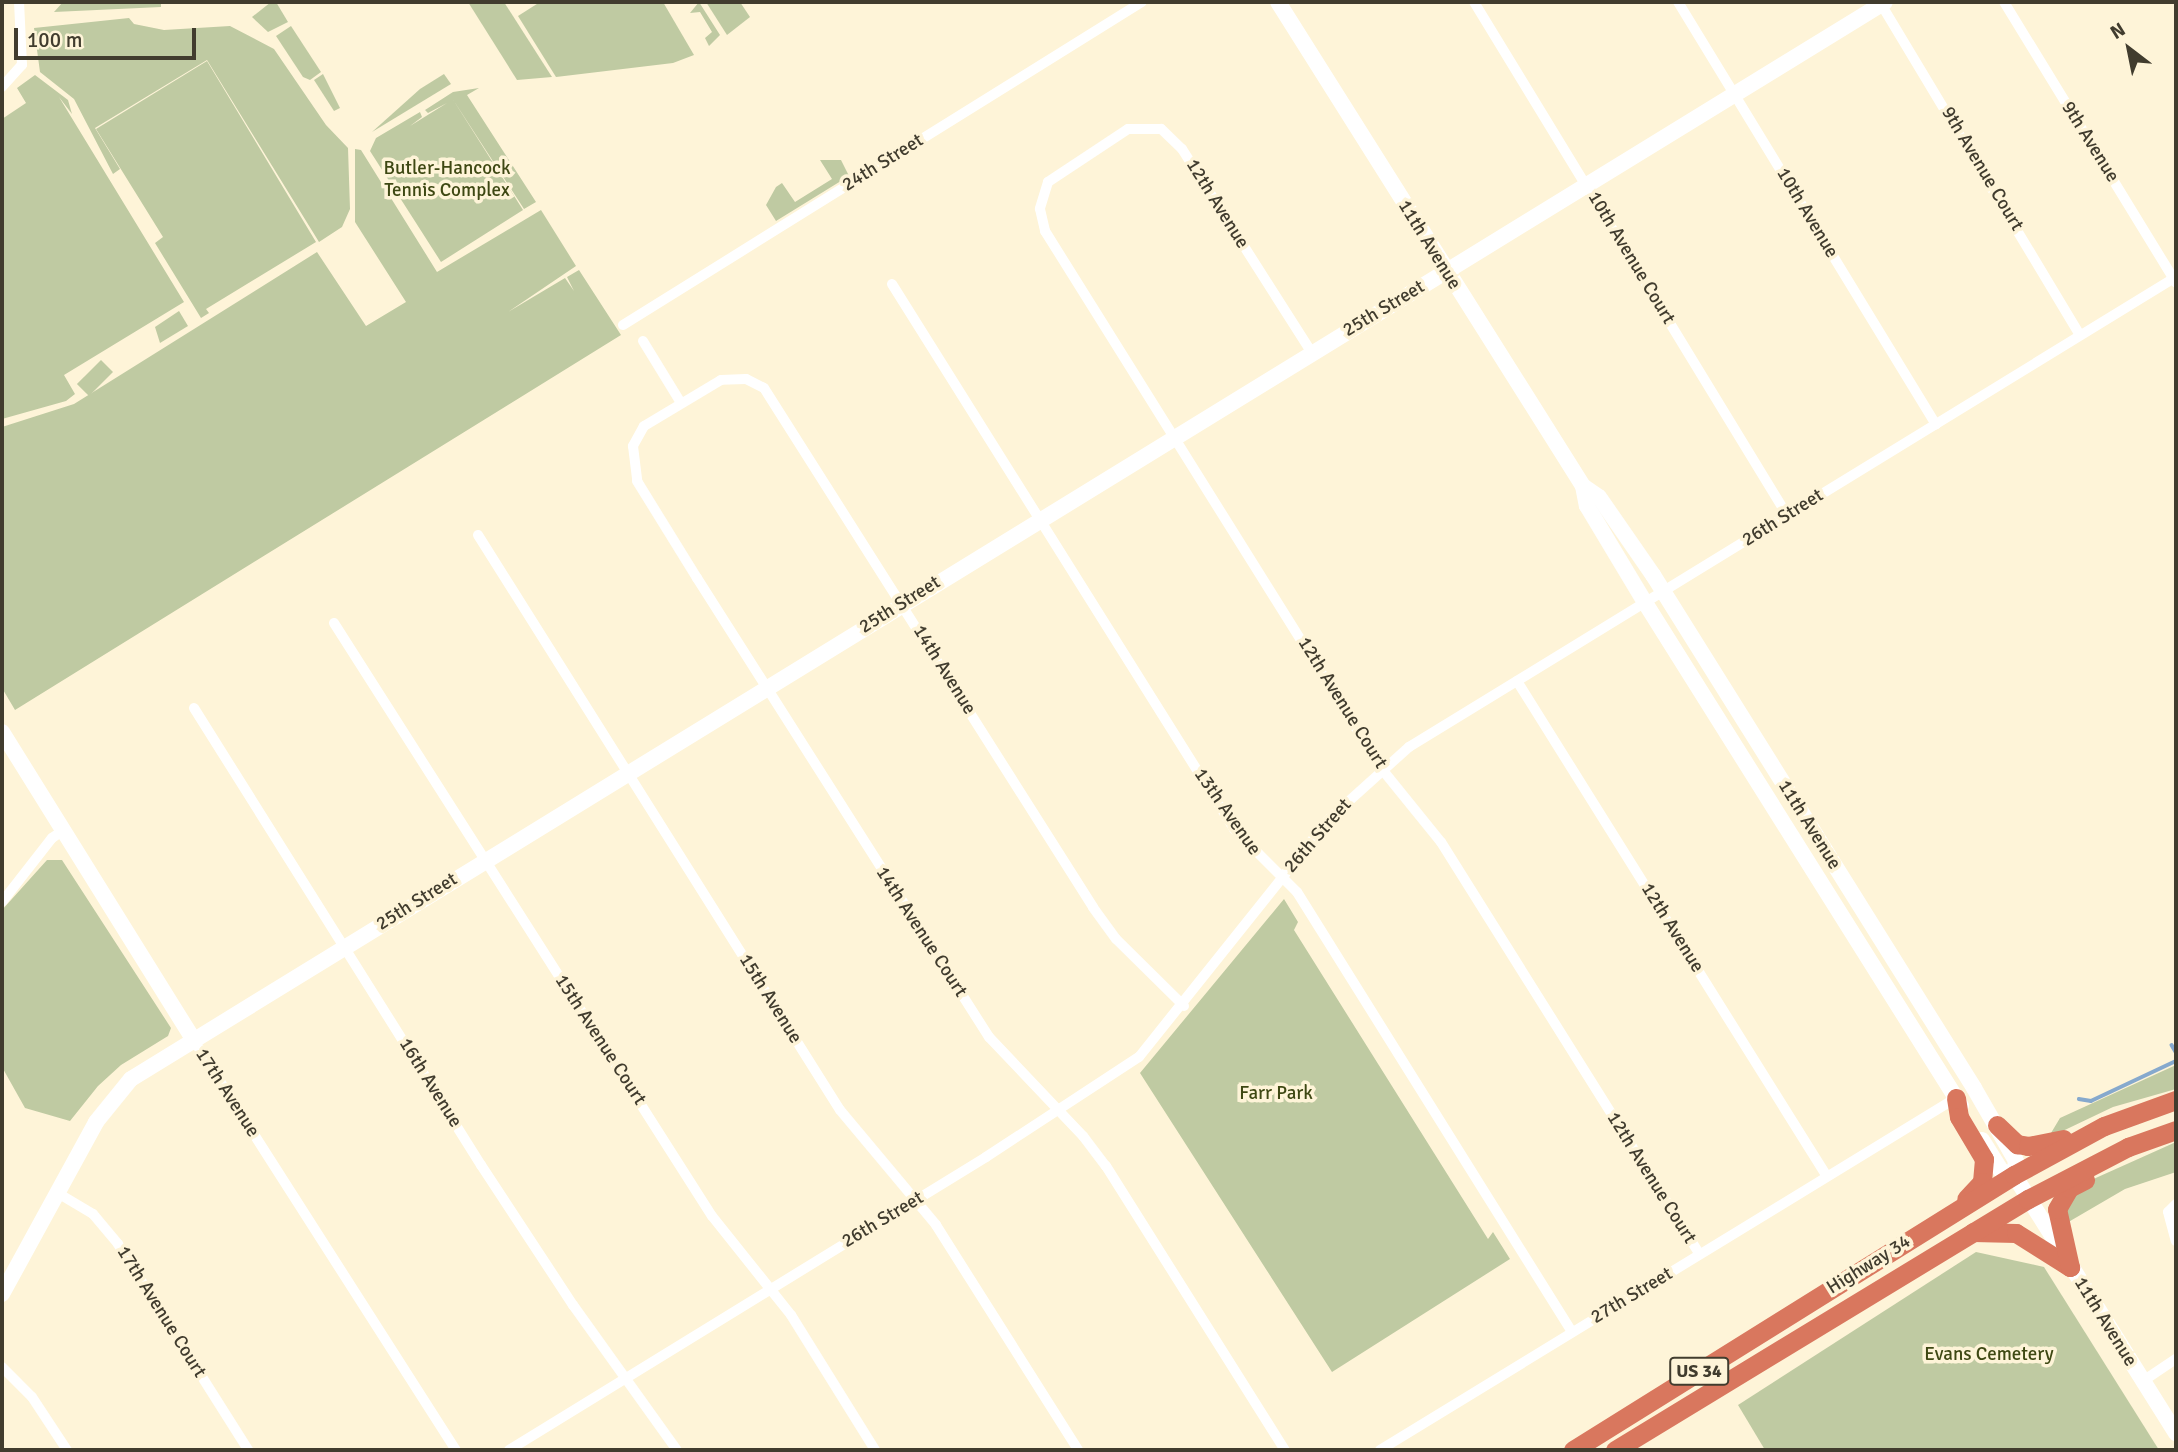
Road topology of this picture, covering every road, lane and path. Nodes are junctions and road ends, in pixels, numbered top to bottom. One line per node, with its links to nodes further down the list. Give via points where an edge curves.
1 (19, 2): 8 (street, via 22,65)
2 (1142, 2): 15 (street, 24th Street)
3 (1278, 2): 12 (street, 11th Avenue)
4 (1474, 2): 11 (street, 10th Avenue Court)
5 (1678, 2): 9 (street, 10th Avenue)
6 (2004, 2): 13 (street, 9th Avenue)
7 (1883, 3): 9 (street, 25th Street); 16 (street, 9th Avenue Court)
8 (2, 87)
9 (1735, 94): 11 (street, 25th Street); 20 (street, 10th Avenue)
10 (1087, 153): 18 (street, 12th Avenue, via 1135,127 1161,129 1172,137); 21 (street, 12th Avenue Court, via 1048,182 1040,201 1041,217)
11 (1587, 184): 12 (street, 25th Street); 23 (street, 10th Avenue Court)
12 (1445, 271): 18 (street, 25th Street); 22 (street, 11th Avenue)
13 (2175, 280): 16 (street, 26th Street)
14 (892, 284): 24 (street, 13th Avenue)
15 (623, 324)
16 (2080, 335): 20 (street, 26th Street)
17 (643, 341): 19 (street)
18 (1312, 353): 21 (street, 25th Street)
19 (681, 403): 28 (street, 14th Avenue, via 731,377 764,388); 31 (street, 14th Avenue Court, via 644,426 633,446 632,466 637,481)
20 (1936, 425): 23 (street, 26th Street)
21 (1175, 437): 24 (street, 25th Street); 34 (street, 12th Avenue Court)
22 (1583, 486): 26 (street, 11th Avenue, via 1599,496); 27 (street, 11th Avenue, via 1587,506)
23 (1787, 515): 26 (street, 26th Street)
24 (1039, 520): 28 (street, 25th Street); 38 (street, 13th Avenue, via 1234,829)
25 (478, 535): 35 (street, 15th Avenue)
26 (1663, 590): 27 (street, 26th Street); 46 (street, 11th Avenue)
27 (1644, 601): 30 (street, 26th Street); 43 (street, 11th Avenue)
28 (902, 604): 31 (street, 25th Street); 41 (street, 14th Avenue, via 1093,907 1116,939)
29 (334, 623): 37 (street, 15th Avenue Court)
30 (1517, 681): 34 (street, 26th Street); 49 (street, 12th Avenue)
31 (768, 688): 35 (street, 25th Street); 45 (street, 14th Avenue Court, via 989,1037)
32 (194, 708): 40 (street, 16th Avenue)
33 (2, 733): 36 (street, 17th Avenue)
34 (1381, 768): 38 (street, 26th Street, via 1329,819); 58 (street, 12th Avenue Court, via 1441,842)
35 (628, 774): 37 (street, 25th Street); 53 (street, 15th Avenue, via 840,1110)
36 (64, 830): 39 (street, via 52,838); 42 (street, 17th Avenue)
37 (484, 860): 40 (street, 25th Street); 60 (street, 15th Avenue Court, via 712,1216)
38 (1282, 877): 41 (street, 26th Street); 62 (street, 13th Avenue, via 1297,892)
39 (2, 902)
40 (344, 947): 42 (street, 25th Street); 65 (street, 16th Avenue, via 565,1294)
41 (1184, 1006): 45 (street, 26th Street, via 1139,1057)
42 (193, 1040): 51 (street, 25th Street, via 120,1088); 70 (street, 17th Avenue)
43 (1956, 1098): 49 (street, 27th Street); 50 (street, 11th Avenue, via 2001,1171); 55 (highway, via 1959,1117 1984,1159 1984,1173 1976,1190)
44 (2176, 1100): 47 (highway, Highway 34 / US 34)
45 (1060, 1111): 53 (street, 26th Street); 75 (street, 14th Avenue Court, via 1106,1166)
46 (1997, 1125): 47 (highway, via 2017,1144 2028,1146); 50 (street, 11th Avenue, via 2016,1161)
47 (2104, 1126): 50 (highway, Highway 34 / US 34)
48 (2174, 1130): 52 (highway, Highway 34 / US 34, via 2116,1153); 59 (highway, via 2070,1188 2062,1198 2057,1218)
49 (1826, 1175): 58 (street, 27th Street)
50 (2014, 1175): 52 (street, 11th Avenue); 55 (highway, Highway 34 / US 34)
51 (56, 1192): 61 (street, 25th Street); 69 (street, 17th Avenue Court, via 93,1214 118,1244)
52 (2028, 1199): 56 (highway, Highway 34 / US 34); 59 (street, 11th Avenue)
53 (916, 1200): 60 (street, 26th Street); 74 (street, 15th Avenue)
54 (2176, 1204): 57 (street, via 2168,1212)
55 (1948, 1215): 77 (highway, Highway 34 / US 34)
56 (1972, 1232): 59 (highway, via 2016,1233); 78 (highway, Highway 34 / US 34)
57 (2176, 1241)
58 (1699, 1254): 62 (street, 27th Street)
59 (2070, 1267): 66 (street, 11th Avenue)
60 (771, 1288): 65 (street, 26th Street); 73 (street, 15th Avenue Court)
61 (2, 1294)
62 (1572, 1332): 76 (street, 27th Street)
63 (2176, 1359): 66 (street)
64 (2, 1367): 68 (street, via 32,1397)
65 (628, 1376): 71 (street, 26th Street); 72 (street, 16th Avenue)
66 (2143, 1381): 67 (street, 11th Avenue)
67 (2176, 1433)
68 (67, 1450)
69 (248, 1450)
70 (456, 1450)
71 (509, 1450)
72 (677, 1450)
73 (875, 1450)
74 (1079, 1450)
75 (1285, 1450)
76 (1380, 1450)
77 (1573, 1450)
78 (1615, 1450)

